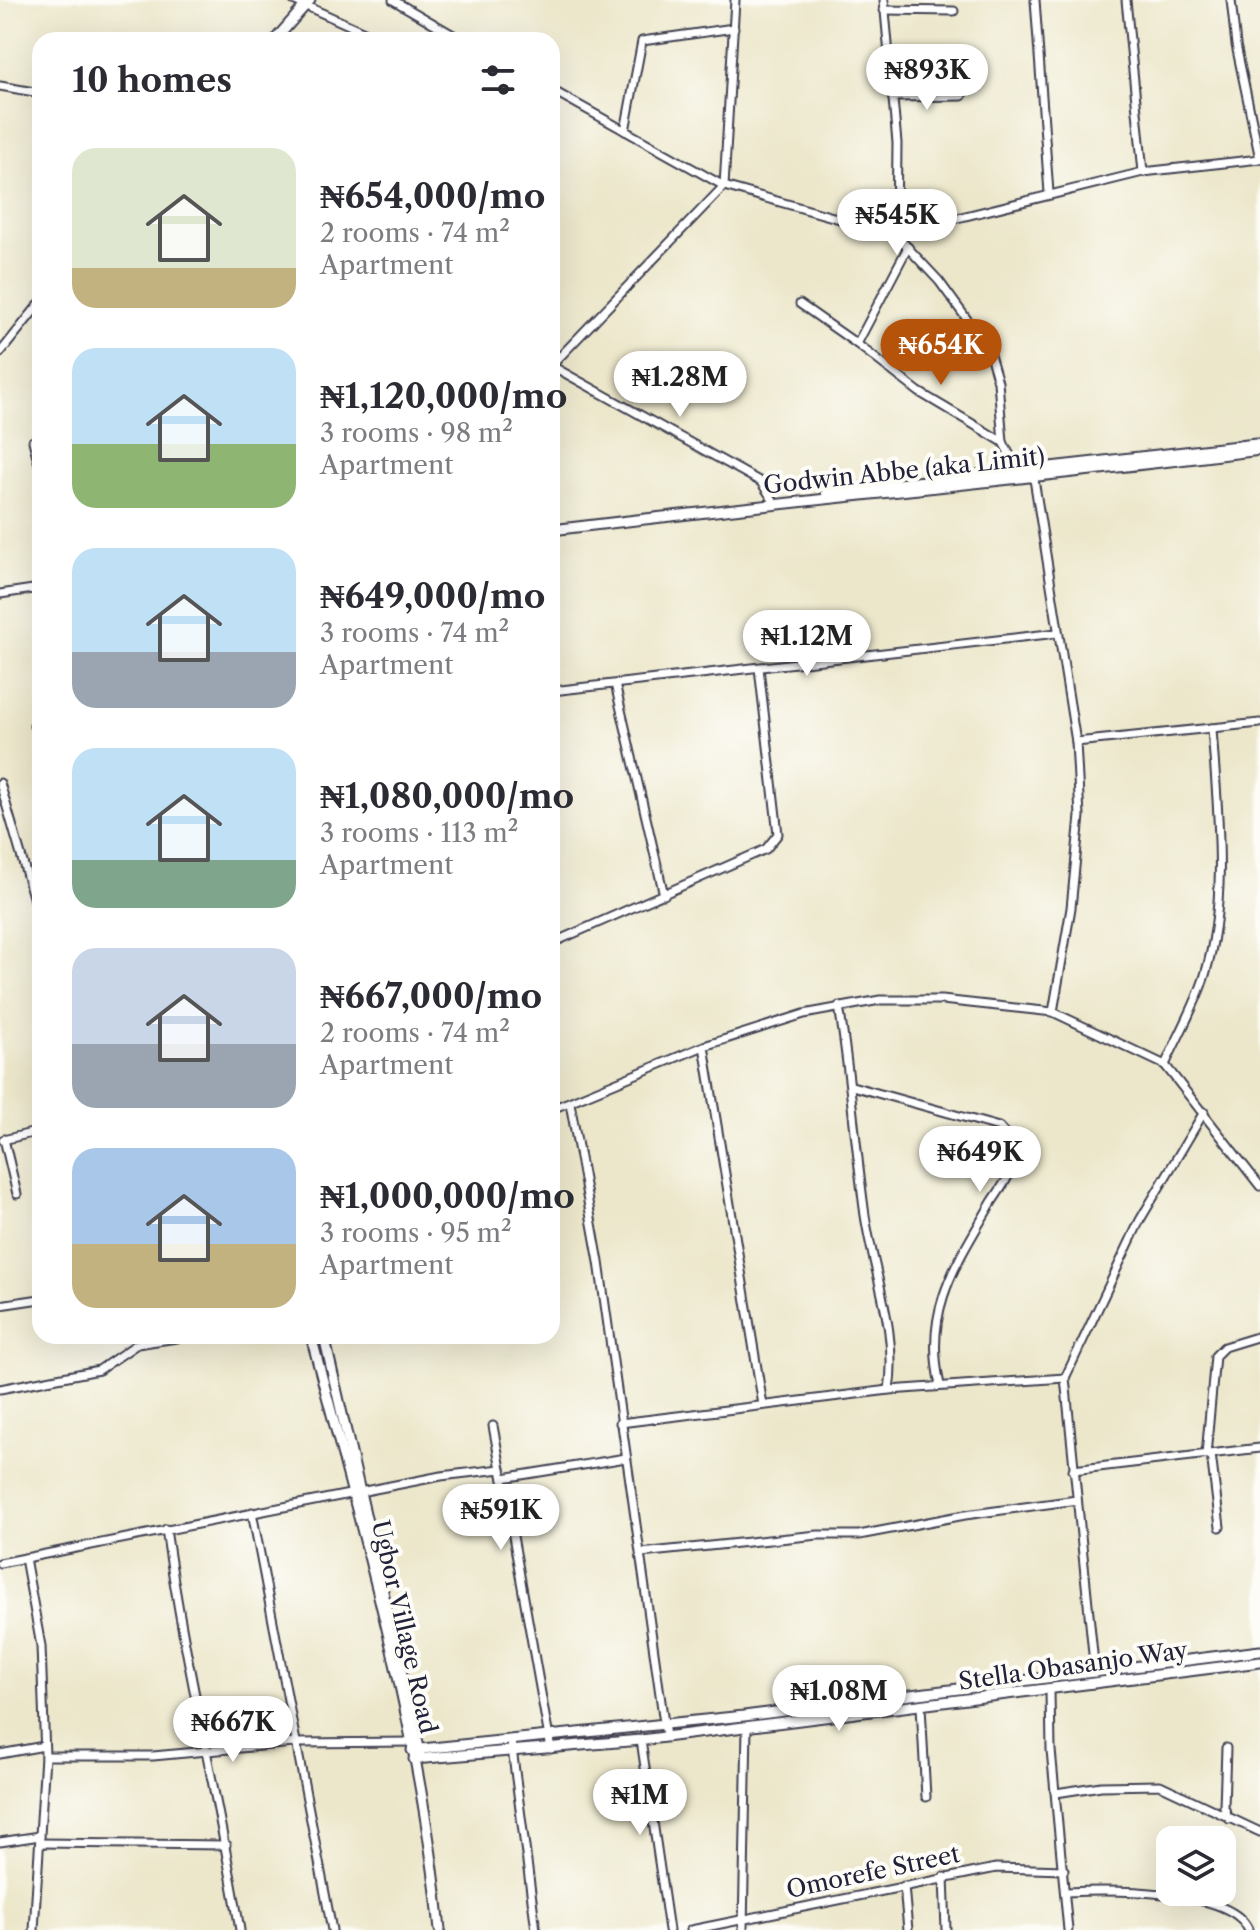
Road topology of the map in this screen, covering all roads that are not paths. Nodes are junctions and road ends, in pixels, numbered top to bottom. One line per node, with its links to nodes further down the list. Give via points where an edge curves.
1 (293, 0): 8 (street)
2 (393, 0): 14 (street)
3 (735, 0): 11 (street)
4 (884, 0): 9 (street)
5 (1035, 0): 23 (street)
6 (1126, 0): 21 (street)
7 (1231, 0): 21 (street, via 1260,159)
8 (308, 2): 12 (street); 13 (street)
9 (884, 10): 10 (street); 19 (street)
10 (954, 11)
11 (734, 28): 20 (street, via 642,41); 22 (street)
12 (282, 32)
13 (366, 32)
14 (448, 32)
15 (0, 86): 16 (street)
16 (32, 92)
17 (560, 94): 20 (street)
18 (962, 96): 19 (street)
19 (892, 97): 24 (street)
20 (625, 131): 22 (street)
21 (1143, 172): 23 (street)
22 (724, 186): 24 (street); 30 (street)
23 (1049, 193): 24 (street)
24 (897, 234): 25 (street)
25 (908, 247): 28 (street); 32 (street, via 988,348 998,382)
26 (800, 304): 28 (street)
27 (32, 313): 29 (street)
28 (857, 344): 32 (street, via 919,392)
29 (0, 353)
30 (560, 357)
31 (560, 369): 36 (street, via 761,482)
32 (1003, 442): 35 (street)
33 (1260, 443): 35 (street, Godwin Abbe (aka Limit))
34 (1260, 450): 35 (street, Godwin Abbe (aka Limit))
35 (1025, 477): 36 (street, Godwin Abbe (aka Limit)); 41 (street)
36 (774, 500): 37 (street, Godwin Abbe (aka Limit)); 38 (street, Godwin Abbe (aka Limit))
37 (560, 523)
38 (560, 529)
39 (32, 589): 40 (street)
40 (0, 594)
41 (1057, 633): 42 (street); 47 (street)
42 (759, 668): 43 (street); 50 (street, via 778,834 766,849)
43 (615, 684): 44 (street); 50 (street)
44 (560, 690)
45 (1260, 723): 46 (street)
46 (1212, 728): 47 (street); 55 (street, via 1219,833 1217,913 1205,975)
47 (1076, 742): 53 (street, via 1080,816)
48 (0, 783): 49 (street)
49 (32, 893)
50 (664, 895): 51 (street)
51 (560, 940)
52 (839, 1006): 53 (street, via 942,1000); 54 (street); 56 (street)
53 (1053, 1012): 55 (street)
54 (704, 1046): 57 (street); 74 (street)
55 (1165, 1065): 59 (street)
56 (852, 1086): 71 (street, via 999,1127 1015,1146 1013,1167 938,1306 934,1340); 73 (street, via 864,1210 892,1349)
57 (570, 1103): 58 (street); 75 (street, via 599,1262)
58 (560, 1106)
59 (1204, 1112): 62 (street); 70 (street, via 1140,1220)
60 (32, 1133): 61 (street)
61 (2, 1140): 63 (street)
62 (1260, 1185)
63 (17, 1194)
64 (32, 1300): 65 (street)
65 (0, 1305)
66 (1260, 1336): 78 (street, via 1224,1347 1215,1356)
67 (137, 1344): 72 (street, via 99,1370)
68 (313, 1344): 83 (street, Ugbor Village Road)
69 (326, 1344): 83 (street, Ugbor Village Road)
70 (1065, 1378): 71 (street); 81 (street)
71 (940, 1385): 73 (street)
72 (0, 1389)
73 (889, 1390): 74 (street)
74 (763, 1405): 75 (street)
75 (620, 1423): 79 (street)
76 (493, 1426): 80 (street)
77 (1260, 1448): 78 (street)
78 (1208, 1454): 81 (street); 86 (street)
79 (626, 1458): 82 (street); 88 (street)
80 (501, 1469): 82 (street); 83 (street)
81 (1073, 1470): 84 (street)
82 (503, 1478): 99 (street)
83 (357, 1493): 85 (street); 107 (street, Ugbor Village Road)
84 (1077, 1500): 88 (street, via 859,1535); 93 (street)
85 (252, 1512): 87 (street); 103 (street)
86 (1220, 1527)
87 (166, 1529): 89 (street); 108 (street)
88 (641, 1553): 97 (street)
89 (25, 1558): 90 (street); 104 (street, via 41,1646)
90 (0, 1563)
91 (1260, 1651): 93 (street)
92 (1260, 1662): 94 (street, Stella Obasanjo Way)
93 (1095, 1671): 94 (street); 97 (street)
94 (1096, 1684): 95 (street, Stella Obasanjo Way)
95 (1050, 1691): 96 (street, Stella Obasanjo Way); 112 (street)
96 (921, 1706): 98 (street, Stella Obasanjo Way); 113 (street)
97 (665, 1725): 99 (street); 100 (street)
98 (747, 1727): 100 (street, Stella Obasanjo Way); 123 (street)
99 (548, 1737): 102 (street); 106 (street)
100 (666, 1737): 101 (street, Stella Obasanjo Way)
101 (641, 1740): 106 (street, Stella Obasanjo Way); 130 (street)
102 (511, 1741): 107 (street); 109 (street)
103 (294, 1743): 107 (street); 108 (street); 127 (street)
104 (44, 1746): 110 (street); 111 (street)
105 (1226, 1748): 114 (street, via 1224,1807)
106 (551, 1749): 109 (street, Stella Obasanjo Way)
107 (416, 1750): 109 (street, Stella Obasanjo Way); 128 (street, Ugbor Village Road)
108 (206, 1751): 111 (street); 118 (street)
109 (513, 1752): 129 (street)
110 (0, 1754)
111 (45, 1756): 116 (street)
112 (1056, 1793): 114 (street, via 1160,1785); 119 (street)
113 (926, 1797)
114 (1229, 1819): 115 (street)
115 (1260, 1832)
116 (40, 1839): 117 (street); 118 (street); 125 (street)
117 (0, 1842)
118 (226, 1845): 126 (street)
119 (1064, 1870): 120 (street, Omorefe Street, via 996,1868); 122 (street)
120 (944, 1877): 121 (street, Omorefe Street); 134 (street)
121 (904, 1886): 123 (street, Omorefe Street); 133 (street)
122 (1066, 1892): 124 (street, via 1132,1892 1191,1900 1231,1910); 135 (street)
123 (744, 1920): 131 (street, Omorefe Street); 132 (street)
124 (1248, 1929)
125 (34, 1930)
126 (240, 1930)
127 (332, 1930)
128 (440, 1930)
129 (536, 1930)
130 (669, 1930)
131 (691, 1930)
132 (743, 1930)
133 (908, 1930)
134 (946, 1930)
135 (1068, 1930)

